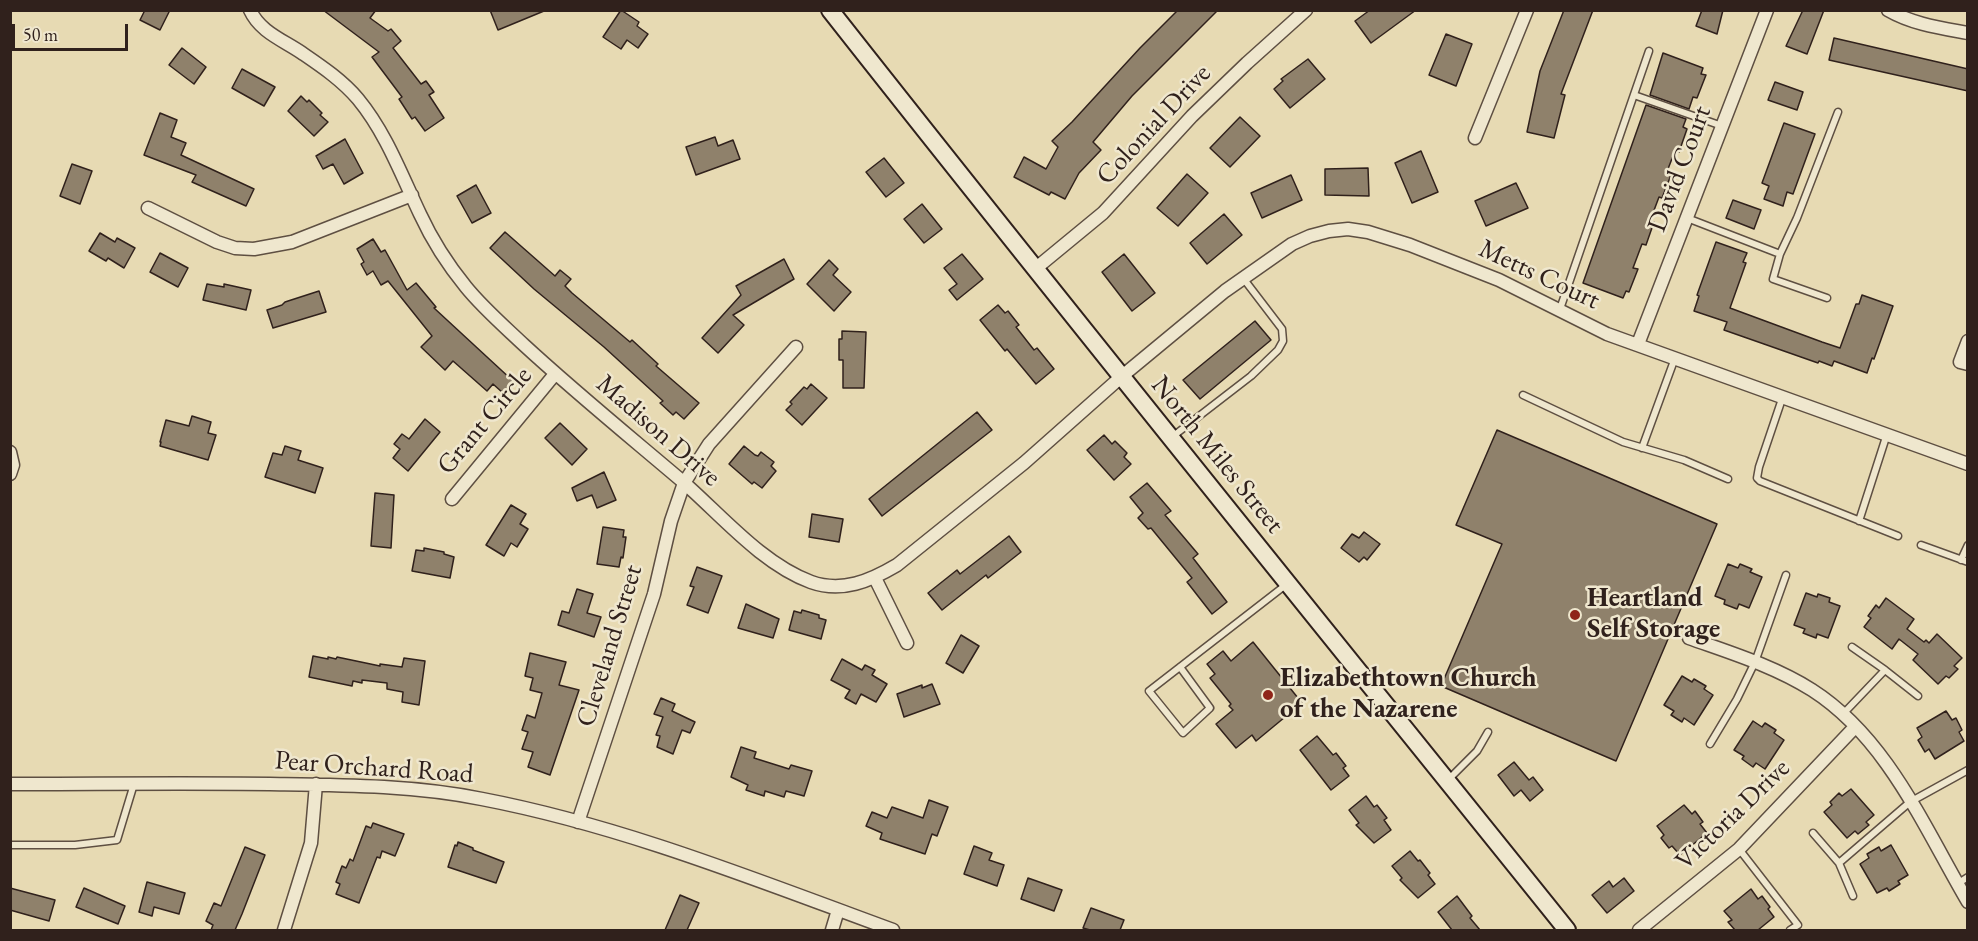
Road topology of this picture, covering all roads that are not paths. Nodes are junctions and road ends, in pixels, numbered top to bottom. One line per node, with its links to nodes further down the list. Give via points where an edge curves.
1 (250, 10): 13 (street, Madison Drive, via 266,31 300,51 356,97 387,141)
2 (830, 10): 17 (main road, North Miles Street)
3 (1306, 10): 17 (street, Colonial Drive, via 1192,116 1103,213)
4 (1527, 10): 12 (street)
5 (1767, 10): 11 (street, David Court)
6 (1888, 10): 7 (street, via 1926,25)
7 (1968, 33)
8 (1649, 51): 9 (lane)
9 (1634, 95): 11 (lane); 20 (lane)
10 (1838, 112): 16 (lane)
11 (1722, 126): 15 (street, David Court)
12 (1475, 138)
13 (412, 195): 14 (street, via 292,242 254,249 216,242); 26 (street, Madison Drive, via 435,242 466,288)
14 (148, 208)
15 (1687, 218): 16 (lane); 22 (street, David Court)
16 (1780, 254): 19 (lane, via 1773,279)
17 (1035, 269): 27 (main road, North Miles Street)
18 (1243, 278): 20 (street, Metts Court, via 1292,244 1319,234 1348,230 1410,245); 27 (street, Metts Court); 31 (lane, via 1282,329 1283,341 1251,376)
19 (1827, 298)
20 (1560, 309): 22 (street, Metts Court, via 1608,334)
21 (1968, 341): 25 (street, via 1960,362)
22 (1638, 344): 24 (street, Metts Court)
23 (796, 347): 37 (street, Cleveland Street, via 709,444)
24 (1675, 358): 29 (street, Metts Court); 32 (lane)
25 (1968, 364)
26 (555, 374): 37 (street, Madison Drive); 38 (street, Grant Circle)
27 (1121, 377): 31 (main road, North Miles Street); 45 (street, Madison Drive, via 1024,463 897,565)
28 (1523, 395): 32 (lane)
29 (1784, 396): 30 (street, Metts Court); 39 (lane, via 1757,478)
30 (1887, 434): 34 (street, Metts Court); 39 (lane)
31 (1172, 437): 46 (main road, North Miles Street)
32 (1642, 448): 36 (lane)
33 (10, 452): 35 (street)
34 (1968, 464)
35 (10, 474)
36 (1728, 479)
37 (684, 483): 45 (street, Madison Drive, via 744,538 790,572 834,586); 64 (street, Cleveland Street, via 654,594)
38 (452, 499)
39 (1858, 521): 40 (lane)
40 (1898, 536)
41 (1921, 545): 43 (lane)
42 (1968, 545): 43 (lane)
43 (1964, 561)
44 (1786, 575): 50 (lane)
45 (874, 578): 48 (street)
46 (1288, 584): 51 (lane); 59 (main road, North Miles Street)
47 (1689, 638): 50 (street)
48 (907, 643)
49 (1852, 647): 52 (lane)
50 (1755, 662): 54 (street, via 1798,681); 57 (lane)
51 (1180, 667): 51 (lane, via 1149,691 1183,732 1210,708)
52 (1885, 670): 53 (lane); 54 (lane)
53 (1918, 696)
54 (1843, 714): 55 (street)
55 (1855, 727): 63 (street, via 1883,758); 67 (street, Victoria Drive)
56 (1488, 732): 59 (lane, via 1477,751)
57 (1710, 744)
58 (1968, 770): 63 (lane)
59 (1447, 781): 76 (main road, North Miles Street)
60 (10, 784): 61 (street, Pear Orchard Road)
61 (134, 784): 62 (street, Pear Orchard Road); 66 (lane, via 117,840 75,845)
62 (316, 784): 64 (street, Pear Orchard Road, via 481,799); 73 (street, via 311,843)
63 (1910, 802): 68 (lane); 69 (street)
64 (578, 822): 72 (street, Pear Orchard Road)
65 (1813, 833): 68 (lane)
66 (10, 845)
67 (1739, 849): 77 (street, Victoria Drive); 78 (lane, via 1798,925)
68 (1839, 863): 70 (lane)
69 (1962, 881): 71 (street)
70 (1854, 896)
71 (1968, 902)
72 (838, 910): 74 (street); 75 (street, Pear Orchard Road)
73 (284, 930)
74 (832, 930)
75 (893, 930)
76 (1567, 930)
77 (1638, 930)
78 (1790, 930)

